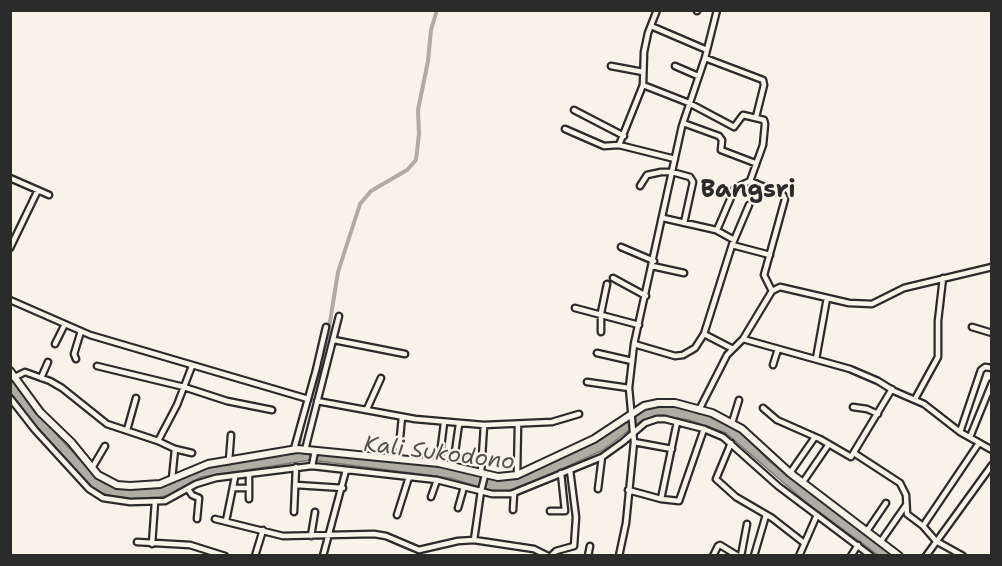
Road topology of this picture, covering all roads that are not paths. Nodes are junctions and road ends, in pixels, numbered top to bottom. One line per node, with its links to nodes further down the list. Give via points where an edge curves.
1 (657, 10): 3 (street)
2 (717, 10): 4 (street)
3 (651, 26): 4 (street); 8 (street)
4 (706, 49): 5 (street)
5 (705, 58): 9 (street); 13 (street, via 764,80)
6 (611, 66): 8 (street)
7 (675, 66): 9 (street)
8 (643, 72): 10 (street)
9 (698, 76): 11 (street)
10 (643, 85): 11 (street); 16 (street)
11 (689, 103): 13 (street, via 734,127 743,115); 14 (street)
12 (574, 110): 16 (street)
13 (756, 117): 19 (street, via 764,120 763,145)
14 (683, 123): 18 (street); 19 (street, via 719,136 721,150)
15 (565, 129): 17 (street, via 604,146)
16 (624, 136): 17 (street)
17 (619, 145): 18 (street)
18 (675, 159): 20 (street)
19 (755, 163): 22 (street)
20 (672, 172): 23 (street, via 647,175); 27 (street); 28 (street, via 692,179)
21 (10, 178): 24 (street)
22 (750, 181): 29 (street, via 735,188); 33 (street, via 785,199)
23 (639, 186)
24 (38, 190): 25 (street); 32 (street)
25 (49, 195)
26 (749, 205): 30 (street)
27 (663, 218): 28 (street); 34 (street)
28 (684, 224): 29 (street)
29 (717, 230): 30 (street)
30 (733, 243): 33 (street); 54 (street)
31 (621, 247): 34 (street)
32 (10, 248)
33 (770, 255): 40 (street, via 764,278)
34 (653, 263): 36 (street); 41 (street)
35 (992, 267): 38 (street)
36 (684, 273)
37 (613, 278): 41 (street)
38 (943, 278): 42 (street, via 904,288 872,304); 83 (street, via 938,357)
39 (607, 284): 45 (street)
40 (772, 291): 42 (street, via 780,287); 55 (street)
41 (645, 296): 48 (street)
42 (827, 298): 64 (street)
43 (10, 300): 47 (street)
44 (575, 308): 45 (street)
45 (601, 313): 48 (street); 52 (street)
46 (339, 316): 56 (street)
47 (65, 324): 51 (street); 57 (street)
48 (639, 325): 58 (street)
49 (326, 327): 82 (street)
50 (972, 327): 53 (street)
51 (81, 331): 63 (street); 69 (street)
52 (601, 332)
53 (992, 333)
54 (704, 334): 58 (street, via 694,348 682,355); 60 (street)
55 (743, 339): 59 (street); 60 (street)
56 (334, 340): 62 (street); 85 (street)
57 (55, 344)
58 (634, 344): 65 (street)
59 (778, 349): 64 (street); 67 (street)
60 (733, 350): 90 (street)
61 (597, 352): 65 (street)
62 (405, 354)
63 (75, 358)
64 (816, 359): 79 (street, via 850,369)
65 (632, 361): 78 (street)
66 (48, 362): 73 (street)
67 (773, 365)
68 (97, 366): 77 (street)
69 (192, 366): 77 (street); 82 (street)
70 (992, 368): 104 (street, via 981,370)
71 (10, 371): 72 (main road)
72 (15, 377): 73 (street, via 25,372); 129 (main road, via 40,412)
73 (41, 378): 102 (street, via 62,388 107,424)
74 (381, 378): 89 (street)
75 (587, 382): 78 (street)
76 (992, 383): 107 (street)
77 (184, 387): 88 (street); 108 (street)
78 (629, 388): 91 (street)
79 (892, 389): 83 (street); 93 (street)
80 (10, 398): 155 (street, via 44,441 95,494 118,501)
81 (136, 398): 102 (street)
82 (308, 399): 114 (street)
83 (915, 399): 104 (street)
84 (739, 400): 97 (street)
85 (317, 401): 89 (street); 114 (street)
86 (853, 407): 93 (street)
87 (763, 408): 106 (street, via 777,420)
88 (272, 410)
89 (367, 410): 94 (street)
90 (699, 410): 91 (main road, via 658,403); 97 (main road)
91 (631, 413): 103 (street); 136 (main road, via 594,439)
92 (579, 414): 99 (street, via 552,422)
93 (878, 414): 120 (street)
94 (402, 417): 96 (street); 122 (street)
95 (677, 422): 101 (street); 103 (street, via 653,420); 115 (street)
96 (444, 423): 98 (street); 124 (street)
97 (732, 423): 133 (main road)
98 (459, 424): 100 (street); 127 (street)
99 (518, 424): 100 (street); 136 (street)
100 (484, 425): 134 (street)
101 (704, 429): 111 (street); 154 (street, via 681,499)
102 (127, 430): 108 (street)
103 (634, 430): 109 (street); 121 (street)
104 (960, 432): 107 (street)
105 (231, 435): 123 (street)
106 (815, 437): 112 (street); 133 (street)
107 (970, 437): 110 (street)
108 (158, 441): 116 (street)
109 (634, 442): 115 (street); 150 (street)
110 (979, 442): 117 (street); 170 (street)
111 (731, 443): 164 (street, via 716,479); 165 (street, via 766,477)
112 (829, 444): 120 (street, via 851,457); 141 (street)
113 (105, 446): 129 (street)
114 (300, 449): 118 (main road); 123 (main road)
115 (672, 449): 154 (street)
116 (176, 450): 119 (street); 139 (street)
117 (992, 450)
118 (315, 452): 122 (main road); 125 (street)
119 (192, 453)
120 (854, 453): 156 (street, via 900,483)
121 (602, 457): 131 (street); 148 (street)
122 (398, 458): 124 (main road)
123 (229, 461): 139 (main road, via 202,465)
124 (439, 463): 127 (main road)
125 (313, 464): 128 (street); 130 (street)
126 (992, 465): 177 (street)
127 (453, 466): 134 (main road)
128 (296, 467): 135 (street); 142 (street)
129 (92, 468): 139 (main road, via 102,478 124,486 153,486)
130 (346, 470): 138 (street); 146 (street)
131 (570, 470): 132 (street); 186 (street, via 576,517 574,546)
132 (561, 473): 151 (street); 160 (street, via 565,511)
133 (790, 473): 141 (main road)
134 (484, 474): 136 (main road); 149 (street)
135 (249, 475): 137 (street); 145 (street)
136 (517, 475)
137 (235, 477): 144 (street); 147 (street, via 207,480)
138 (409, 477): 140 (street); 163 (street)
139 (172, 480)
140 (437, 480): 143 (street); 152 (street)
141 (803, 482): 172 (main road)
142 (296, 485): 146 (street); 161 (street)
143 (464, 487): 149 (street); 158 (street)
144 (233, 488): 145 (street); 168 (street)
145 (248, 488): 153 (street)
146 (343, 488): 174 (street)
147 (188, 489): 155 (street); 166 (street, via 199,498)
148 (598, 489)
149 (481, 490): 151 (street); 175 (street)
150 (628, 490): 154 (street); 188 (street)
151 (514, 494): 159 (street)
152 (431, 498)
153 (249, 499)
154 (661, 499)
155 (156, 502): 180 (street)
156 (907, 502): 170 (street, via 907,514); 176 (street)
157 (886, 503): 172 (street)
158 (458, 508)
159 (513, 510)
160 (550, 511)
161 (294, 512)
162 (315, 512): 173 (street)
163 (397, 515)
164 (766, 515): 179 (street); 191 (street)
165 (817, 515): 179 (street); 181 (street)
166 (197, 519)
167 (215, 519): 168 (street)
168 (226, 521): 171 (street)
169 (747, 524): 190 (street)
170 (923, 526): 177 (street)
171 (263, 530): 173 (street, via 283,536); 184 (street)
172 (867, 531): 176 (main road)
173 (311, 536): 174 (street)
174 (329, 536): 175 (street, via 380,535 419,550); 185 (street)
175 (474, 540): 186 (street)
176 (881, 541): 195 (main road)
177 (936, 541): 196 (street); 197 (street)
178 (137, 542): 180 (street)
179 (804, 543): 192 (street)
180 (152, 544): 183 (street, via 190,545)
181 (858, 545): 193 (street); 194 (street)
182 (590, 546): 187 (street)
183 (225, 555)
184 (255, 555)
185 (323, 555)
186 (549, 555)
187 (588, 555)
188 (619, 555)
189 (713, 555): 190 (street, via 718,546 723,546)
190 (737, 555)
191 (754, 555)
192 (799, 555)
193 (851, 555)
194 (871, 555)
195 (899, 555)
196 (926, 555)
197 (963, 555)

